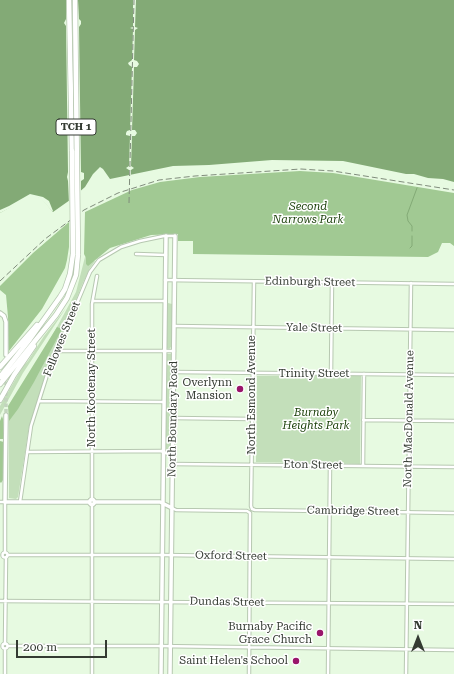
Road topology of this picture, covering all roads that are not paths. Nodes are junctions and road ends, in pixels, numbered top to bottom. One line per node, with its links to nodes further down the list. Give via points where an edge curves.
1 (69, 0): 5 (highway, TCH 1, bridge)
2 (75, 0): 5 (highway, TCH 1, bridge)
3 (166, 236): 4 (street, Fellowes Street); 7 (street, North Boundary Road); 25 (street, Fellowes Street, via 121,247 97,262 83,287)
4 (175, 236): 10 (street, North Boundary Road)
5 (76, 254): 17 (highway, TCH 1, via 65,289); 19 (highway, TCH 1, via 73,283)
6 (136, 254): 7 (street)
7 (166, 255): 9 (street, North Boundary Road)
8 (97, 276): 15 (street, North Kootenay Street)
9 (165, 280): 10 (street, Edinburgh Street); 16 (street, North Boundary Road)
10 (175, 280): 11 (street, Edinburgh Street); 20 (street, North Boundary Road)
11 (254, 282): 12 (street, Edinburgh Street); 21 (street, North Esmond Avenue)
12 (332, 282): 13 (street, Edinburgh Street); 22 (street)
13 (411, 283): 14 (street, Edinburgh Street); 23 (street, North MacDonald Avenue)
14 (454, 284)
15 (93, 301): 16 (street); 26 (street, North Kootenay Street)
16 (165, 301): 27 (street, North Boundary Road)
17 (50, 311): 30 (highway); 37 (highway, TCH 1)
18 (1, 313): 29 (street, via 6,322)
19 (56, 315): 38 (highway, TCH 1); 39 (highway)
20 (174, 326): 21 (street, Yale Street); 28 (street, North Boundary Road)
21 (253, 327): 22 (street, Yale Street); 32 (street, North Esmond Avenue)
22 (331, 328): 23 (street, Yale Street); 33 (street)
23 (410, 329): 24 (street, Yale Street); 35 (street, North MacDonald Avenue)
24 (454, 330)
25 (57, 351): 26 (street); 40 (street, Fellowes Street)
26 (92, 351): 27 (street); 41 (street, North Kootenay Street)
27 (165, 351): 28 (street); 42 (street, North Boundary Road)
28 (174, 351): 31 (street, North Boundary Road)
29 (6, 355)
30 (0, 367)
31 (174, 372): 32 (street, Trinity Street); 44 (street, North Boundary Road)
32 (252, 373): 33 (street, Trinity Street); 45 (street, North Esmond Avenue)
33 (331, 374): 34 (street, Trinity Street)
34 (364, 374): 35 (street, Trinity Street); 46 (street)
35 (410, 375): 36 (street, Trinity Street); 47 (street, North MacDonald Avenue)
36 (454, 375)
37 (0, 377)
38 (0, 384)
39 (0, 400)
40 (39, 401): 41 (street); 49 (street, Fellowes Street, via 31,426)
41 (92, 402): 42 (street); 50 (street, North Kootenay Street)
42 (164, 402): 51 (street, North Boundary Road)
43 (6, 415): 60 (street)
44 (173, 418): 45 (street); 52 (street, North Boundary Road)
45 (252, 419): 54 (street, North Esmond Avenue)
46 (363, 420): 47 (street); 56 (street)
47 (409, 421): 48 (street); 57 (street, North MacDonald Avenue)
48 (454, 421)
49 (27, 452): 50 (street); 61 (street, Fellowes Street)
50 (92, 452): 51 (street); 62 (street, North Kootenay Street)
51 (164, 453): 52 (street); 63 (street, North Boundary Road)
52 (173, 456): 53 (street, North Boundary Road)
53 (173, 464): 54 (street, Eton Street); 64 (street, North Boundary Road)
54 (252, 464): 55 (street, Eton Street); 65 (street, North Esmond Avenue)
55 (330, 466): 56 (street, Eton Street); 66 (street)
56 (363, 466): 57 (street, Eton Street)
57 (409, 466): 58 (street, Eton Street); 67 (street, North MacDonald Avenue)
58 (454, 467)
59 (0, 502): 60 (street)
60 (5, 502): 61 (street); 69 (street)
61 (20, 502): 62 (street)
62 (92, 502): 63 (street); 72 (street, North Kootenay Street)
63 (163, 504): 64 (street); 73 (street, North Boundary Road)
64 (172, 508): 74 (street, North Boundary Road); 75 (street, via 247,510 251,515)
65 (252, 509): 66 (street, Cambridge Street)
66 (329, 511): 67 (street, Cambridge Street); 77 (street)
67 (409, 512): 68 (street, Cambridge Street); 78 (street, North MacDonald Avenue)
68 (454, 513)
69 (5, 552): 70 (street); 71 (street)
70 (8, 554): 72 (street, Oxford Street); 76 (street)
71 (1, 555): 76 (street)
72 (92, 555): 73 (street, Oxford Street); 82 (street, North Kootenay Street)
73 (163, 555): 74 (street, Oxford Street); 83 (street, North Boundary Road)
74 (172, 555): 75 (street, Oxford Street); 84 (street, North Boundary Road)
75 (251, 556): 77 (street, Oxford Street); 85 (street)
76 (6, 557): 81 (street)
77 (329, 557): 78 (street, Oxford Street); 86 (street)
78 (408, 558): 79 (street, Oxford Street); 87 (street, North MacDonald Avenue)
79 (454, 559)
80 (0, 601): 81 (street, Dundas Street)
81 (5, 601): 82 (street, Dundas Street); 89 (street)
82 (92, 601): 83 (street, Dundas Street); 91 (street, North Kootenay Street)
83 (162, 601): 84 (street, Dundas Street); 90 (street, North Boundary Road)
84 (171, 601): 85 (street, Dundas Street); 92 (street, North Boundary Road)
85 (250, 602): 86 (street, Dundas Street); 93 (street)
86 (328, 602): 87 (street, Dundas Street); 94 (street)
87 (407, 604): 88 (street, Dundas Street); 95 (street, North MacDonald Avenue)
88 (454, 604)
89 (3, 646): 91 (street); 97 (street)
90 (162, 646): 91 (street); 92 (street); 99 (street, North Boundary Road)
91 (92, 647): 98 (street, North Kootenay Street)
92 (170, 647): 93 (street); 100 (street, North Boundary Road)
93 (250, 648): 94 (street); 101 (street)
94 (328, 649): 95 (street); 102 (street)
95 (407, 650): 96 (street); 103 (street, North MacDonald Avenue)
96 (454, 650)
97 (5, 674)
98 (92, 674)
99 (161, 674)
100 (170, 674)
101 (249, 674)
102 (328, 674)
103 (406, 674)

